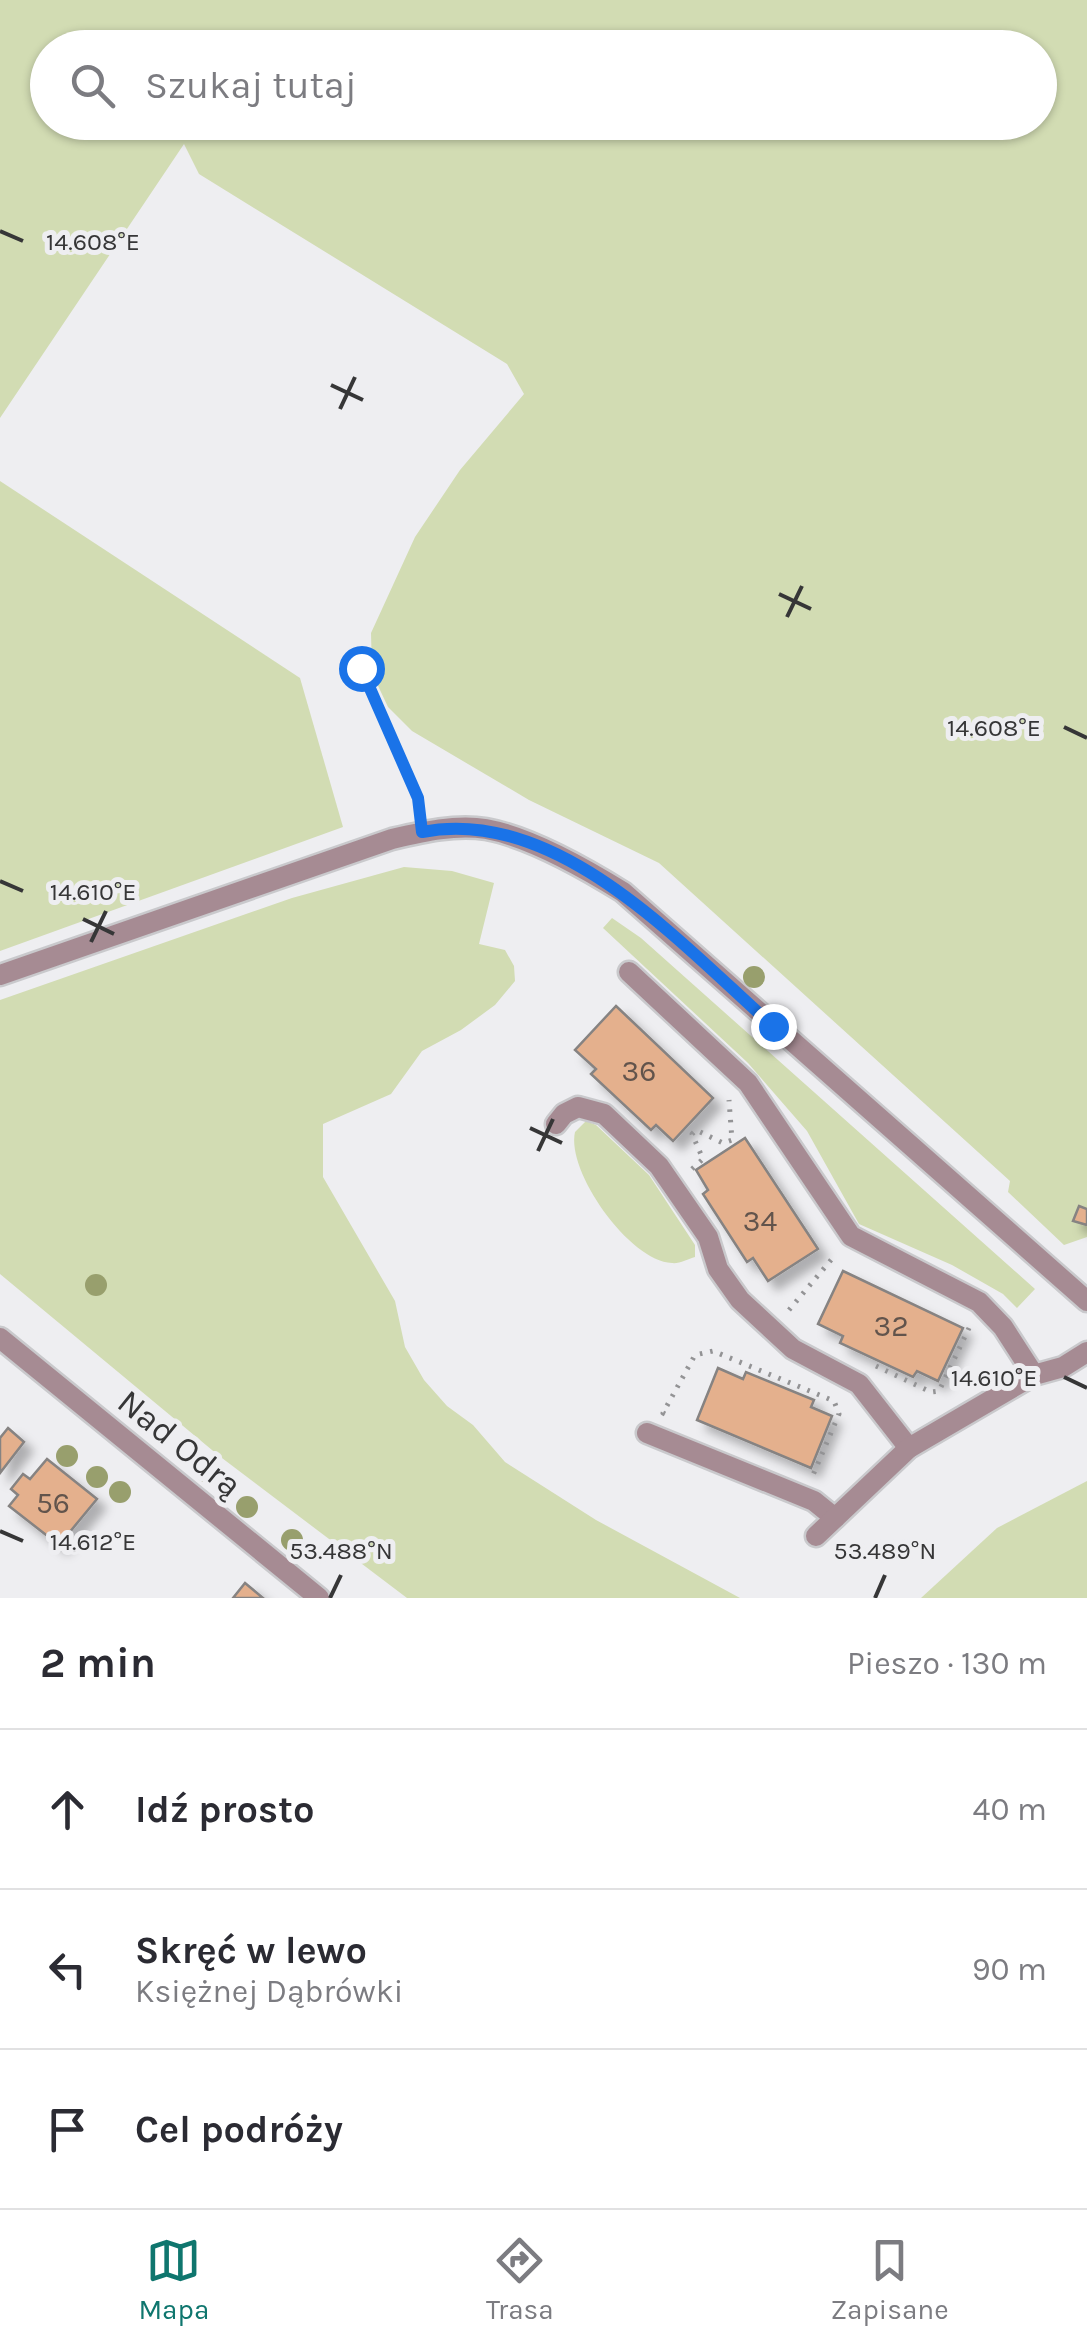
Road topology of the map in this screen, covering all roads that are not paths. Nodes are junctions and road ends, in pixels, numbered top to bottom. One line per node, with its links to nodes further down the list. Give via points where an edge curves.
1 (628, 972): 7 (street, via 748,1083 851,1236 978,1302)
2 (0, 974): 4 (street, via 392,839 486,829 579,866 623,892)
3 (556, 1124): 9 (street, via 578,1107 604,1114 659,1166 708,1237 718,1269 740,1300 793,1349 859,1384)
4 (1087, 1300)
5 (0, 1338): 12 (street, Nad Odrą)
6 (1087, 1352): 7 (street)
7 (1034, 1375): 9 (street)
8 (647, 1433): 10 (street, via 814,1501)
9 (909, 1448): 10 (street)
10 (835, 1518): 11 (street)
11 (816, 1536)
12 (320, 1598)

